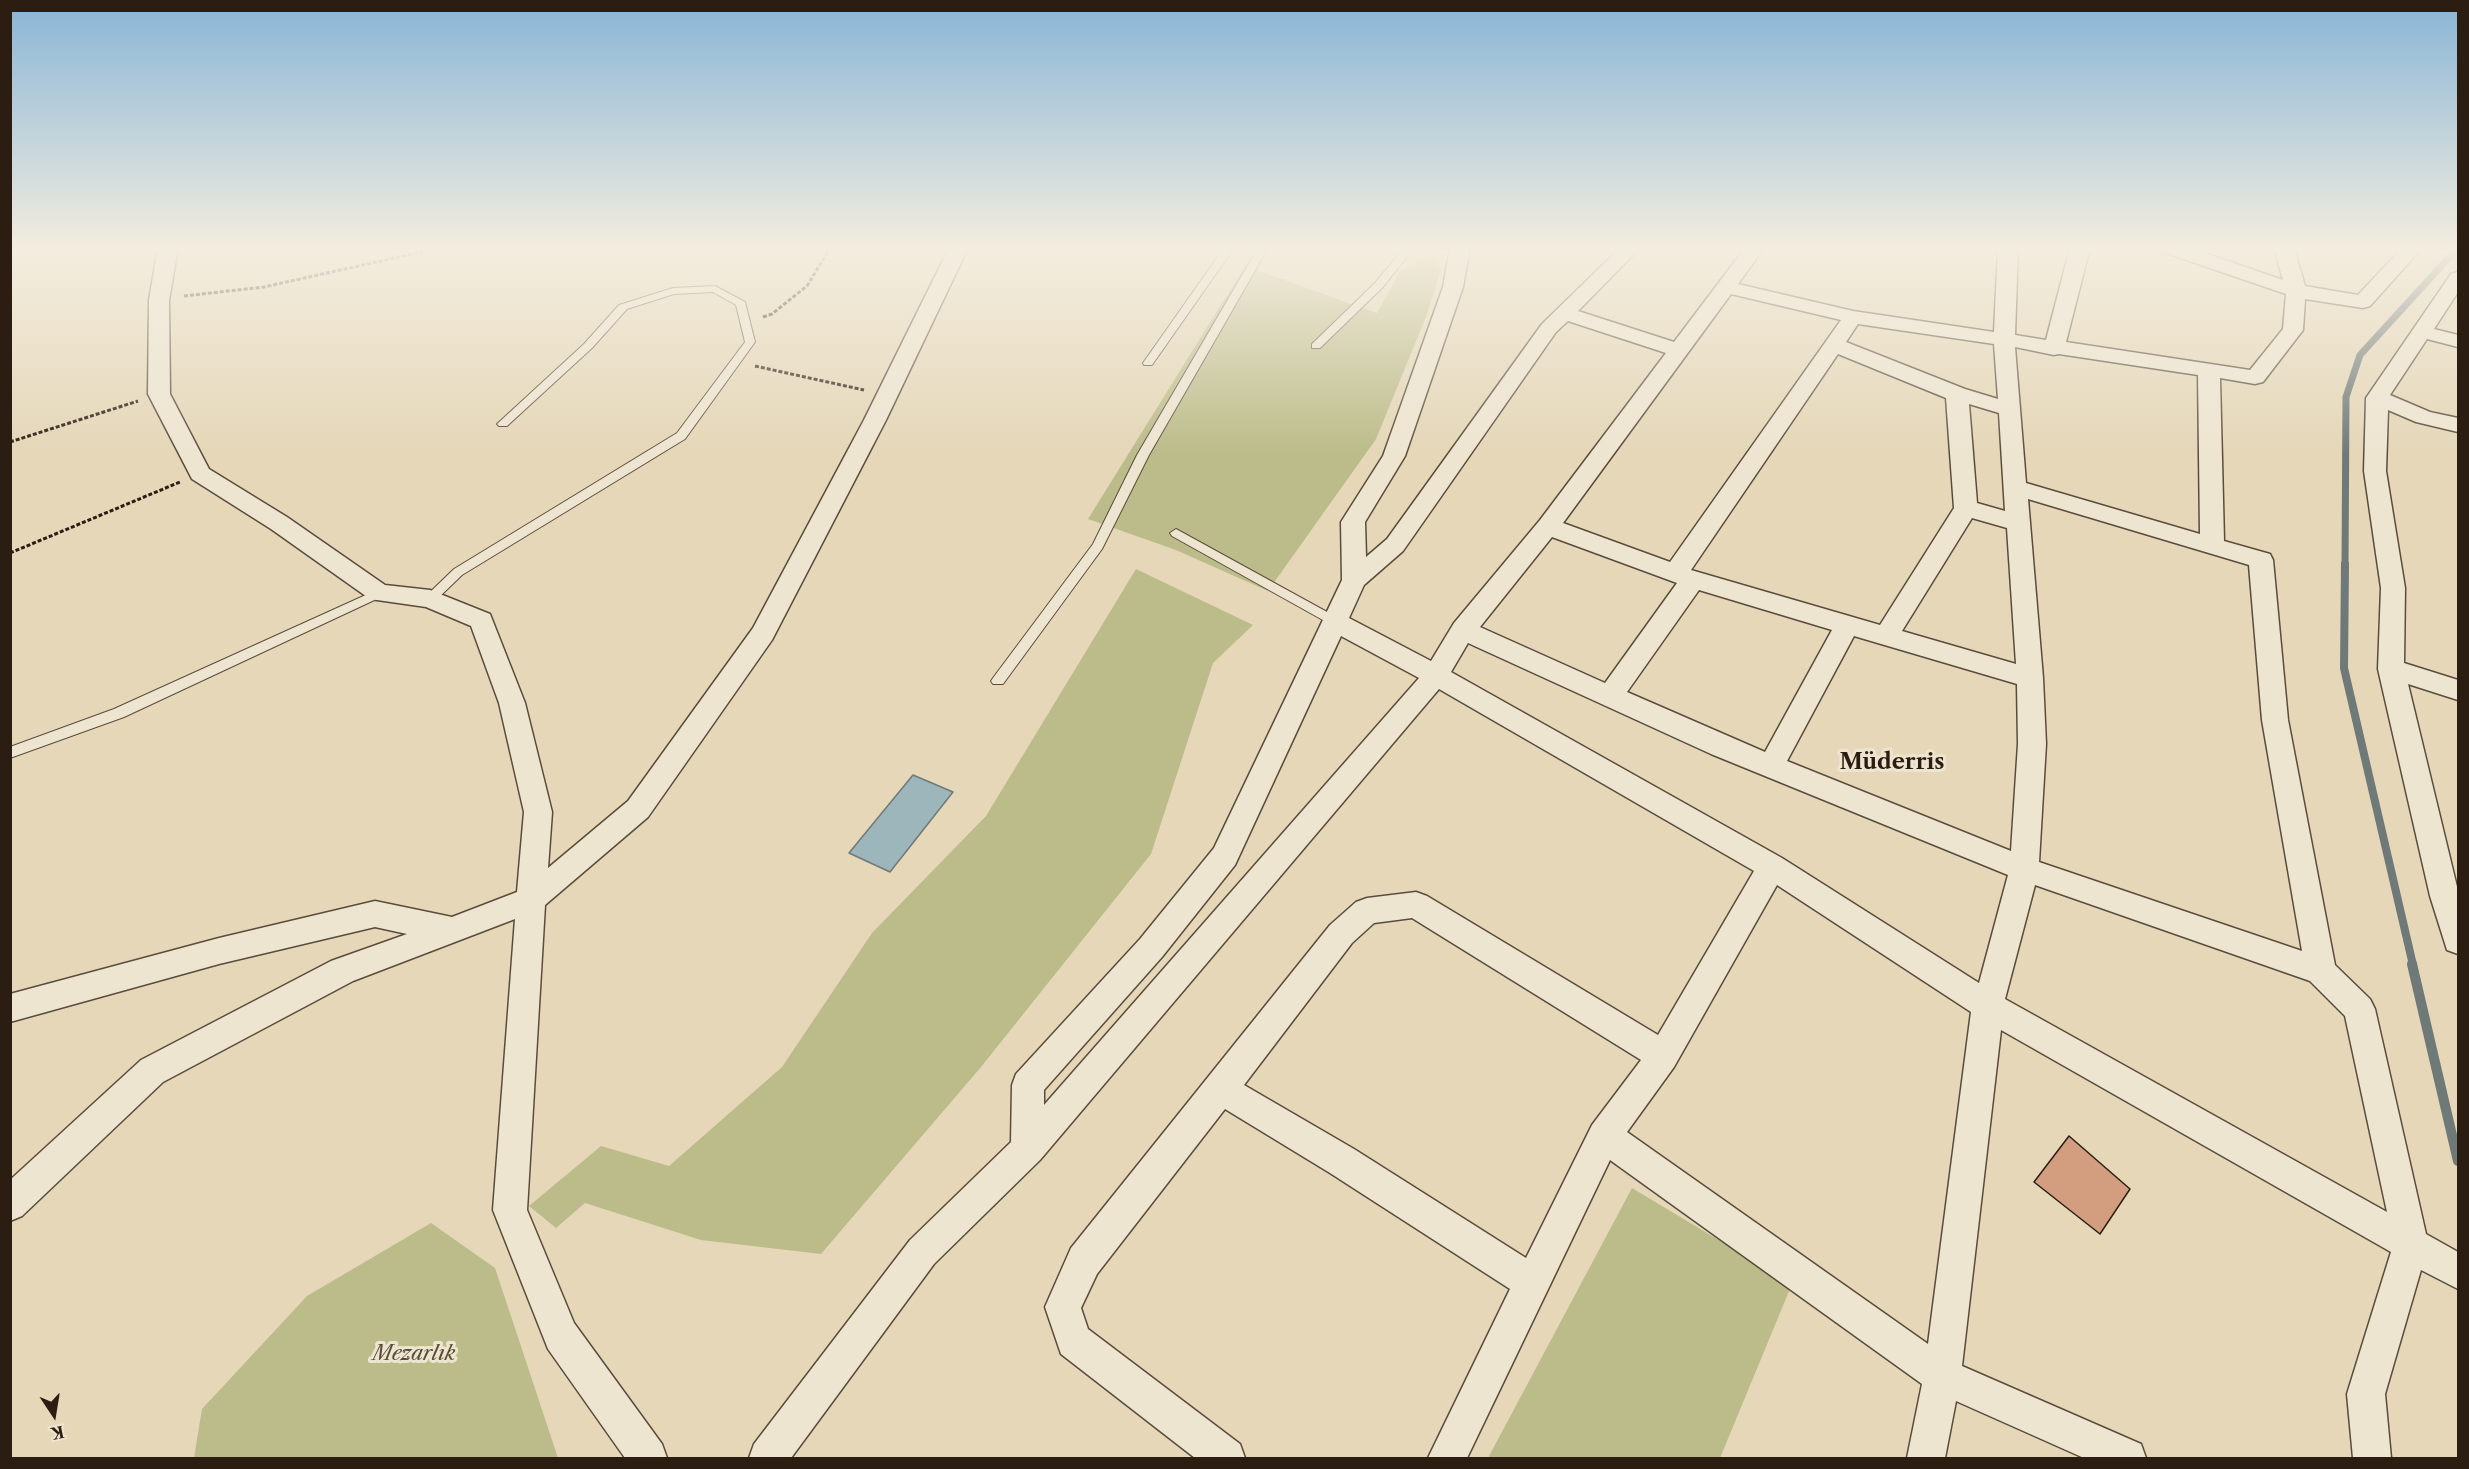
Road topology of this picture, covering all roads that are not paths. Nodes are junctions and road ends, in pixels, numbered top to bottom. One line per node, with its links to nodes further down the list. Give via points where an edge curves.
1 (159, 317): 40 (street, via 159,394 200,474)
2 (614, 317): 30 (lane, via 588,346)
3 (744, 317): 41 (lane, via 750,342 681,436 458,572)
4 (925, 317): 57 (street, via 756,643 638,809)
5 (1181, 317): 25 (lane)
6 (1223, 317): 49 (lane, via 1143,455 1098,546)
7 (1346, 317): 22 (lane)
8 (1443, 317): 39 (street, via 1394,456 1353,522)
9 (1560, 317): 39 (street, via 1395,545)
10 (1575, 317): 24 (street)
11 (1703, 317): 24 (street)
12 (1847, 317): 17 (street)
13 (2005, 317): 19 (street)
14 (2062, 317): 23 (street)
15 (2294, 317): 26 (street, via 2293,330 2255,377)
16 (2432, 317): 18 (street)
17 (1853, 318): 19 (street); 21 (street)
18 (2422, 332): 20 (street); 28 (street)
19 (2004, 341): 23 (street); 29 (street)
20 (2458, 341)
21 (1834, 345): 27 (street); 38 (street)
22 (1316, 346)
23 (2054, 349): 26 (street)
24 (1677, 350): 35 (street)
25 (1148, 363)
26 (2209, 370): 37 (street)
27 (1957, 394): 29 (street); 33 (street)
28 (2377, 398): 31 (street, via 2424,417); 46 (street, via 2374,471 2393,588)
29 (2010, 409): 32 (street)
30 (503, 424)
31 (2458, 425)
32 (2015, 487): 34 (street); 37 (street)
33 (1966, 508): 34 (street); 45 (street)
34 (2018, 523): 48 (street)
35 (1548, 526): 38 (street); 44 (street)
36 (1176, 533): 42 (lane)
37 (2212, 545): 60 (street, via 2261,560 2275,720)
38 (1684, 577): 43 (street); 51 (street)
39 (1354, 580): 42 (street)
40 (379, 593): 41 (street); 52 (lane, via 120,713)
41 (430, 599): 57 (street, via 482,620 512,703 538,812)
42 (1334, 621): 47 (street); 66 (street, via 1225,856 1150,948 1028,1085)
43 (1847, 625): 45 (street); 53 (street)
44 (1462, 630): 47 (street); 51 (street)
45 (1886, 636): 48 (street)
46 (2391, 669): 50 (street); 56 (street)
47 (1436, 675): 54 (street); 66 (street)
48 (2030, 678): 55 (street, via 2032,744)
49 (998, 681)
50 (2458, 690)
51 (1610, 696): 53 (street)
52 (10, 753)
53 (1771, 766): 55 (street)
54 (1772, 867): 61 (street); 63 (street)
55 (2024, 869): 60 (street); 61 (street)
56 (2452, 898): 59 (street)
57 (532, 899): 58 (street); 72 (street, via 510,1210 561,1336)
58 (452, 930): 62 (street, via 375,914 219,951); 67 (street, via 342,971 152,1071)
59 (2458, 941)
60 (2321, 971): 68 (street, via 2359,1010)
61 (1988, 1006): 68 (street); 71 (street)
62 (10, 1008)
63 (1663, 1056): 64 (street, via 1416,905 1366,911 1341,934); 65 (street)
64 (1221, 1089): 70 (street); 74 (street, via 1084,1260 1063,1306 1074,1341)
65 (1604, 1136): 70 (street); 71 (street)
66 (1028, 1149): 73 (street, via 922,1252)
67 (10, 1204)
68 (2411, 1244): 69 (street); 78 (street, via 2366,1394)
69 (2458, 1271)
70 (1533, 1283): 75 (street)
71 (1942, 1376): 76 (street); 77 (street)
72 (648, 1458)
73 (768, 1458)
74 (1226, 1458)
75 (1447, 1458)
76 (1926, 1458)
77 (2127, 1458)
78 (2372, 1458)

